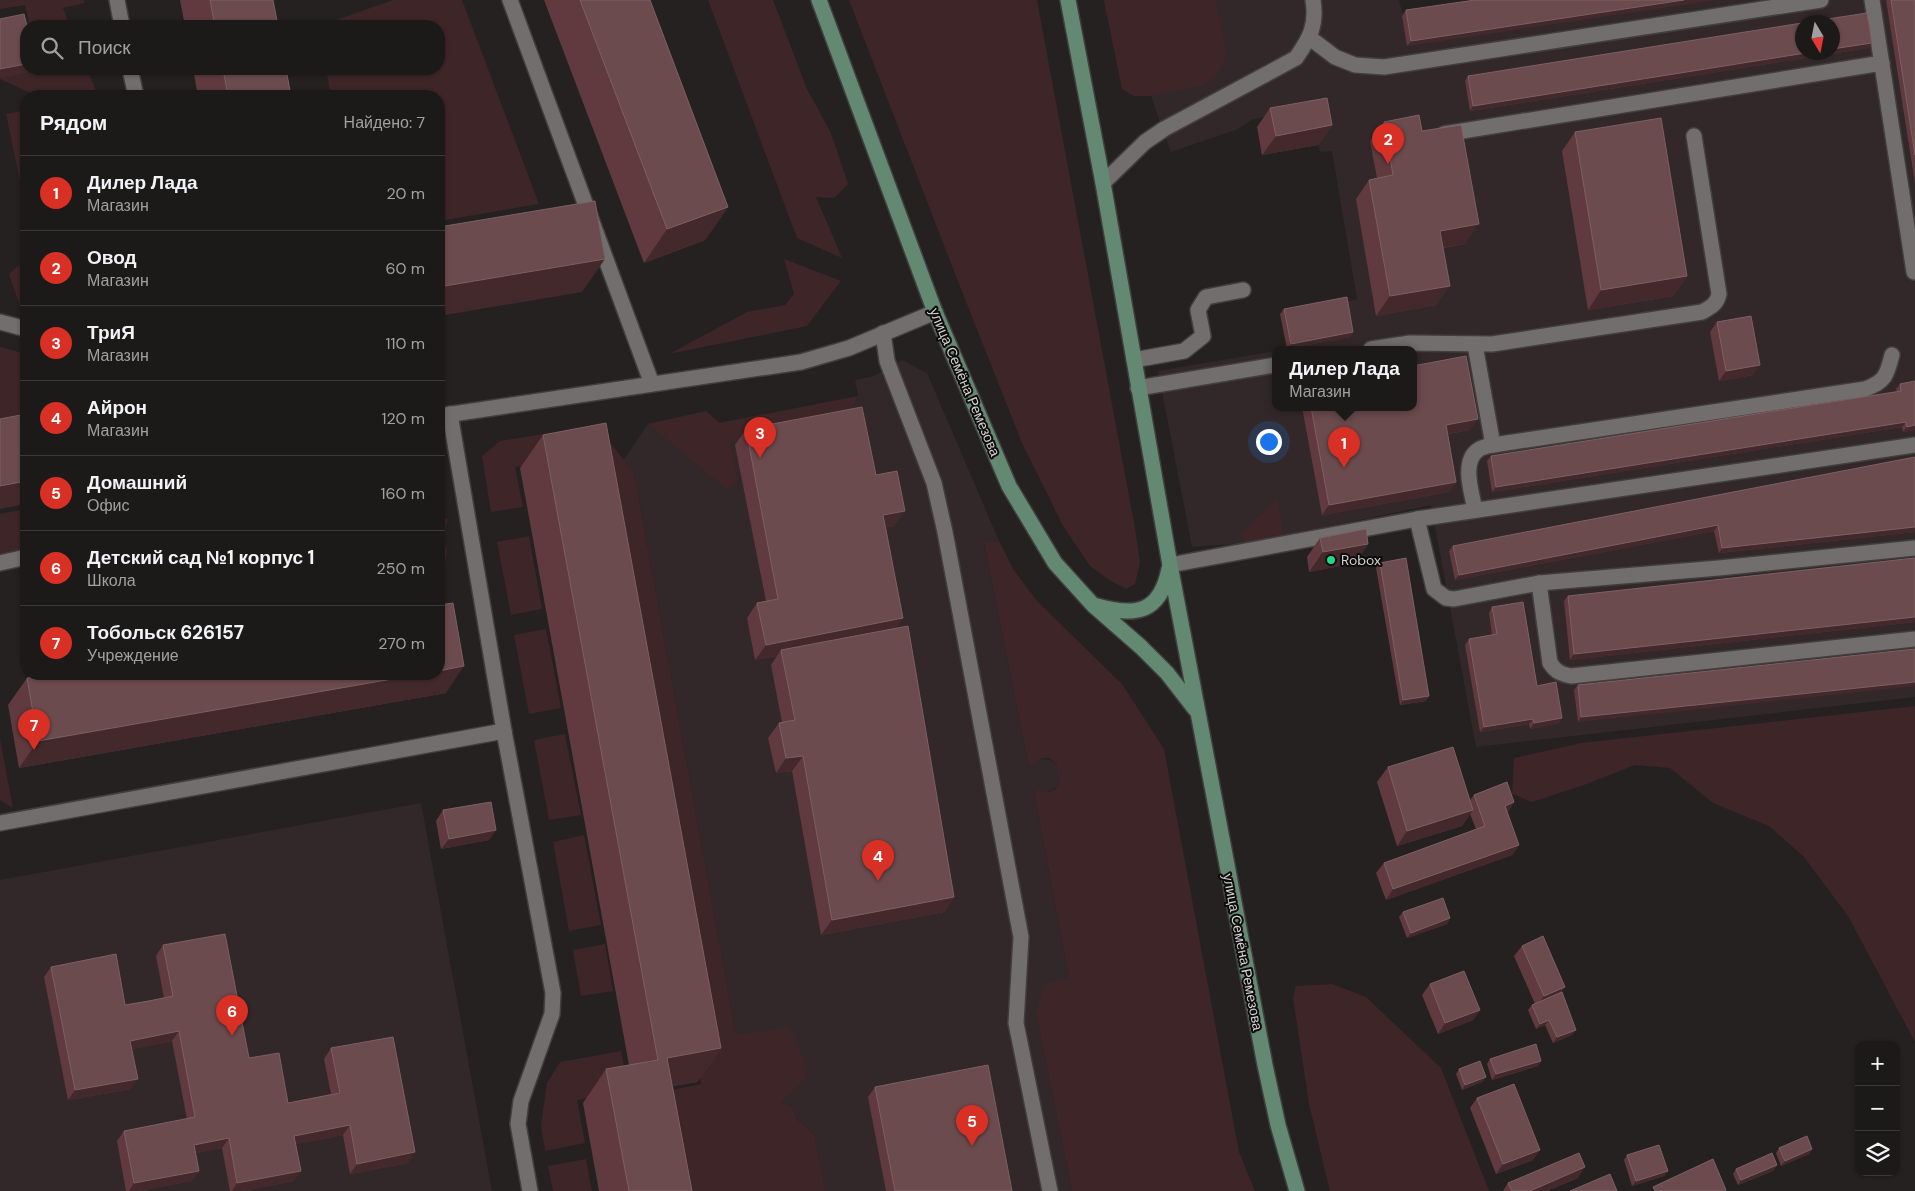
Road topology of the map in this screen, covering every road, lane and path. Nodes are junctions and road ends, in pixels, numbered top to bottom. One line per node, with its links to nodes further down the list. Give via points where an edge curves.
1 (117, 0): 8 (street)
2 (510, 0): 27 (street)
3 (819, 0): 18 (main road, улица Семёна Ремезова)
4 (1068, 0): 15 (main road, улица Семёна Ремезова)
5 (1313, 0): 9 (street, via 1315,11)
6 (1821, 0): 9 (street, via 1384,67 1355,65 1335,57)
7 (1872, 0): 10 (street)
8 (121, 20)
9 (1310, 38): 15 (street, via 1296,58 1145,142)
10 (1882, 63): 13 (street); 16 (street)
11 (131, 75): 12 (street)
12 (135, 90)
13 (1432, 136)
14 (1694, 136): 22 (street, via 1720,294 1712,307 1702,312)
15 (1102, 183): 25 (main road, улица Семёна Ремезова)
16 (1914, 272)
17 (1243, 290): 25 (street, via 1206,297 1198,310 1203,336 1184,351)
18 (935, 312): 21 (street); 40 (main road, улица Семёна Ремезова, via 1009,486 1056,563)
19 (0, 322): 20 (street)
20 (20, 327)
21 (883, 333): 27 (street, via 801,362); 46 (street, via 888,361 934,483 946,532 1021,937 1016,1023)
22 (1475, 345): 23 (street, via 1429,342); 31 (street)
23 (1390, 346)
24 (1892, 355): 31 (street, via 1887,374 1878,385 1865,389)
25 (1134, 360): 28 (main road, улица Семёна Ремезова)
26 (1272, 366): 28 (street)
27 (652, 384): 29 (street)
28 (1138, 388): 38 (main road, улица Семёна Ремезова)
29 (445, 415)
30 (445, 420): 43 (street)
31 (1493, 445): 33 (street, via 1479,449 1471,456 1468,467)
32 (1915, 445): 33 (street)
33 (1475, 510): 34 (street)
34 (1417, 518): 38 (street); 39 (street, via 1434,589 1446,598)
35 (1915, 548): 39 (street)
36 (20, 559): 37 (street)
37 (0, 563)
38 (1170, 565): 40 (main road, via 1163,592 1145,608 1122,611); 42 (main road, улица Семёна Ремезова)
39 (1539, 583): 41 (street, via 1550,663 1561,674 1571,676)
40 (1093, 605): 42 (main road, улица Семёна Ремезова, via 1167,672)
41 (1915, 639)
42 (1198, 712): 47 (main road, улица Семёна Ремезова, via 1265,1065)
43 (504, 731): 44 (street); 45 (street, via 553,993 552,1014 520,1101 518,1124)
44 (0, 823)
45 (530, 1191)
46 (1050, 1191)
47 (1297, 1191)

